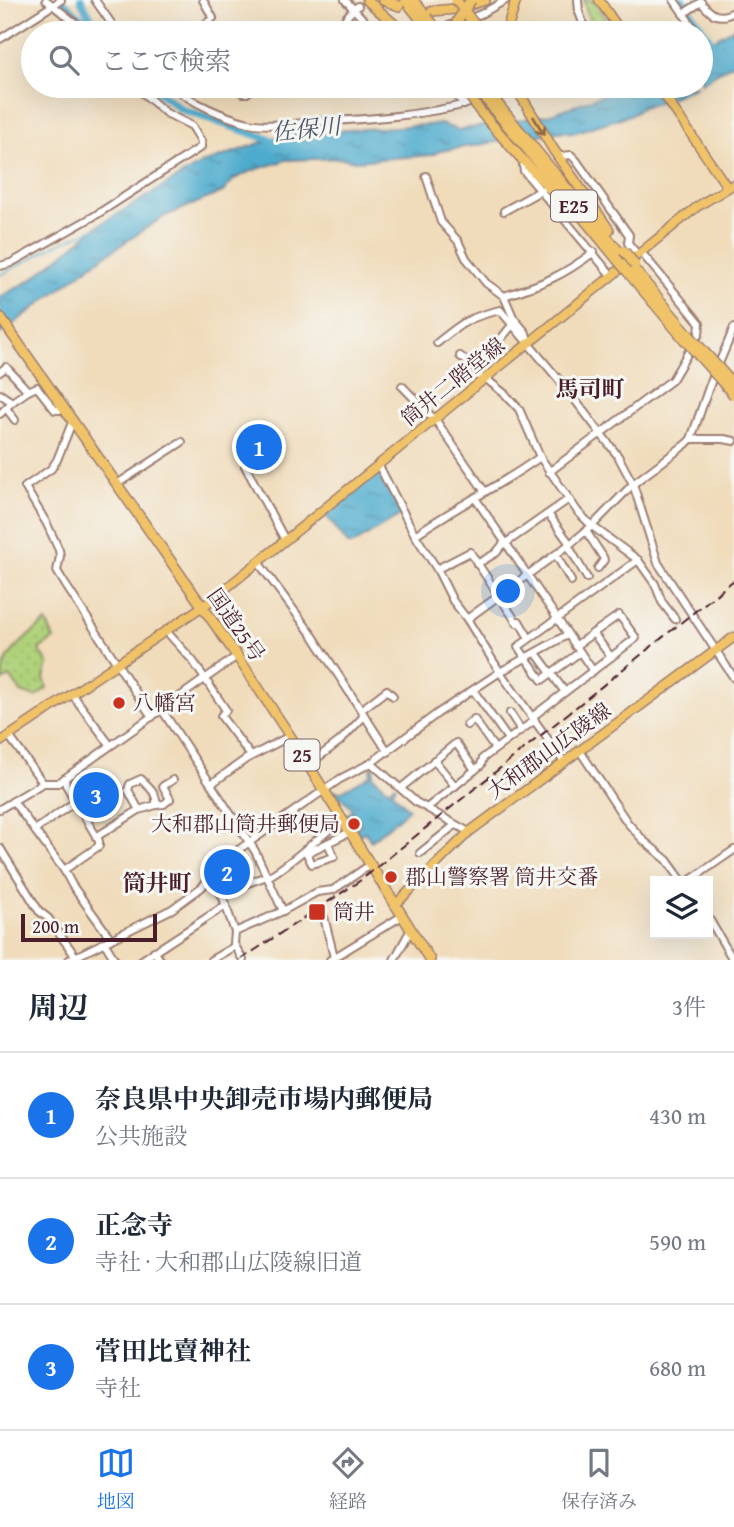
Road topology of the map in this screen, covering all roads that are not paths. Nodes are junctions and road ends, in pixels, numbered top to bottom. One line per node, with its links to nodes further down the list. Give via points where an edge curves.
1 (46, 0): 18 (street)
2 (61, 0): 18 (street)
3 (95, 0): 25 (street)
4 (203, 0): 26 (street, via 213,18)
5 (345, 0): 19 (street)
6 (367, 0): 29 (highway)
7 (383, 0): 17 (highway)
8 (413, 0): 22 (highway)
9 (456, 0): 34 (highway, bridge)
10 (471, 0): 32 (highway, bridge)
11 (485, 0): 22 (highway)
12 (506, 0): 33 (street)
13 (518, 0): 35 (highway)
14 (578, 0): 36 (street)
15 (599, 0): 37 (main road)
16 (674, 0): 21 (street)
17 (402, 3): 22 (highway)
18 (53, 5): 23 (street); 24 (street)
19 (355, 8): 27 (street); 28 (street)
20 (734, 12): 21 (street, via 715,16 701,2)
21 (684, 13): 38 (street)
22 (427, 16): 30 (highway, bridge); 31 (highway, bridge)
23 (28, 21)
24 (73, 21)
25 (110, 21)
26 (209, 21)
27 (345, 21)
28 (366, 21)
29 (390, 21)
30 (428, 21)
31 (431, 21)
32 (458, 21)
33 (459, 21)
34 (472, 21)
35 (512, 21)
36 (582, 21)
37 (614, 21)
38 (689, 21)
39 (21, 26): 40 (street)
40 (0, 39)
41 (149, 98): 61 (street, via 192,126 201,147 96,215)
42 (189, 98): 49 (street, via 251,124 412,116)
43 (459, 98): 49 (street)
44 (470, 98): 50 (highway, bridge)
45 (487, 98): 51 (highway, E25)
46 (491, 98): 51 (highway, E25)
47 (523, 98): 60 (highway, one-way to 60)
48 (666, 98): 55 (main road, 筒井二階堂線)
49 (464, 105): 50 (street)
50 (477, 106): 53 (highway, bridge)
51 (497, 108): 60 (highway, E25)
52 (562, 156): 59 (street, via 576,160)
53 (522, 162): 56 (street); 60 (highway)
54 (426, 176): 64 (street, via 441,222 486,283)
55 (731, 185): 59 (main road, 筒井二階堂線)
56 (542, 190): 57 (street); 58 (street)
57 (504, 211)
58 (594, 253): 63 (street); 64 (street, via 565,274)
59 (639, 253): 63 (main road, 筒井二階堂線); 87 (street, via 700,328 672,380)
60 (619, 255): 62 (highway, E25, bridge)
61 (0, 266)
62 (631, 268): 68 (highway, E25); 68 (highway, E25)
63 (611, 275): 70 (main road, 筒井二階堂線)
64 (504, 296): 70 (street)
65 (0, 317): 82 (highway, 国道25号 / 25)
66 (513, 324): 69 (street, via 500,310 465,320); 70 (street); 72 (street, via 487,356)
67 (734, 328): 88 (street)
68 (687, 337): 75 (highway, E25, bridge); 79 (highway, E25, bridge)
69 (438, 343)
70 (529, 343): 74 (main road, 筒井二階堂線); 87 (street)
71 (460, 356): 72 (street)
72 (472, 365): 74 (street)
73 (0, 373): 77 (street, via 6,368)
74 (483, 379): 86 (main road, 筒井二階堂線); 91 (street, via 519,409)
75 (734, 385)
76 (402, 386): 86 (street)
77 (27, 391): 80 (street); 82 (street, via 37,387 55,410)
78 (0, 394): 80 (street)
79 (734, 395)
80 (12, 402): 81 (street)
81 (6, 408): 83 (street); 84 (street)
82 (66, 410): 85 (highway, 国道25号 / 25)
83 (0, 414)
84 (15, 420)
85 (73, 420): 95 (highway, 国道25号 / 25); 131 (street, via 51,470 25,487 59,550 57,571)
86 (433, 420): 92 (main road, 筒井二階堂線); 97 (street)
87 (601, 433): 94 (street); 96 (street)
88 (691, 439): 89 (street); 96 (street)
89 (734, 441)
90 (183, 442): 95 (street)
91 (540, 457): 94 (street); 97 (street)
92 (379, 464): 102 (street); 103 (main road, 筒井二階堂線)
93 (245, 466): 103 (street)
94 (549, 472): 99 (street)
95 (117, 484): 116 (highway, 国道25号 / 25)
96 (633, 484): 101 (street); 126 (street, via 658,563)
97 (485, 492): 98 (street)
98 (475, 498): 102 (street); 104 (street)
99 (569, 499): 100 (street); 101 (street)
100 (549, 514): 104 (street); 105 (street)
101 (589, 529): 105 (street); 107 (street); 110 (street, via 604,560)
102 (415, 535): 111 (street)
103 (285, 540): 108 (main road, 筒井二階堂線)
104 (505, 543): 109 (street); 112 (street)
105 (569, 545): 106 (street); 113 (street)
106 (556, 555): 112 (street); 114 (street)
107 (638, 560): 118 (street); 119 (street)
108 (258, 562): 116 (main road, 筒井二階堂線); 143 (street)
109 (477, 564): 111 (street, via 470,552); 115 (street)
110 (598, 568)
111 (438, 569): 117 (street)
112 (528, 575): 115 (street); 118 (street)
113 (587, 578)
114 (571, 580)
115 (498, 595): 117 (street); 124 (street)
116 (202, 607): 120 (main road); 128 (highway, 国道25号 / 25)
117 (467, 619): 133 (street)
118 (556, 619): 122 (street); 124 (street)
119 (675, 619)
120 (167, 632): 131 (main road); 136 (street)
121 (593, 633): 125 (street); 129 (street); 129 (street, via 619,615 636,638)
122 (567, 635): 125 (street); 127 (street)
123 (734, 637): 126 (main road, 大和郡山広陵線)
124 (529, 638): 130 (street, via 518,646)
125 (577, 649): 132 (street); 134 (street)
126 (715, 650): 135 (street); 156 (main road, 大和郡山広陵線)
127 (536, 653): 130 (street); 134 (street)
128 (237, 656): 136 (street); 151 (highway, 国道25号 / 25)
129 (611, 657): 132 (street)
130 (525, 658): 133 (street); 134 (street, via 542,681)
131 (116, 665): 139 (main road); 145 (street)
132 (593, 671): 138 (street)
133 (500, 672): 137 (street); 146 (street)
134 (551, 674): 138 (street)
135 (734, 678)
136 (205, 679): 141 (street); 158 (street, via 226,710 221,716)
137 (473, 690): 142 (street); 157 (street)
138 (565, 692): 146 (street)
139 (72, 694): 150 (main road); 154 (street)
140 (393, 696): 143 (street, via 387,690)
141 (162, 710): 145 (street); 167 (street)
142 (489, 712): 147 (street); 152 (street)
143 (362, 713): 157 (street); 162 (street, via 341,741)
144 (510, 713): 149 (street)
145 (152, 717): 154 (street)
146 (534, 719): 149 (street); 160 (street)
147 (476, 722): 148 (street); 155 (street)
148 (467, 725)
149 (522, 730): 152 (street)
150 (9, 736): 153 (main road); 166 (street)
151 (290, 736): 158 (street); 162 (highway, 国道25号 / 25)
152 (508, 739): 155 (street)
153 (0, 742)
154 (110, 745): 165 (street)
155 (495, 749): 163 (street)
156 (580, 751): 160 (main road, 大和郡山広陵線); 191 (street, via 627,822)
157 (388, 752): 161 (street)
158 (251, 756): 167 (street)
159 (434, 760): 163 (street, via 456,743); 168 (street); 169 (street)
160 (564, 762): 181 (main road, 大和郡山広陵線)
161 (371, 763): 169 (street); 170 (street)
162 (308, 765): 170 (highway, 国道25号 / 25)
163 (475, 770): 168 (street)
164 (173, 780): 173 (street, via 163,786 170,799)
165 (63, 782): 166 (street); 171 (street)
166 (43, 783): 172 (street)
167 (211, 784): 183 (street)
168 (455, 786): 174 (street)
169 (401, 788): 174 (street)
170 (324, 790): 177 (highway, 国道25号 / 25); 183 (street)
171 (76, 801): 179 (street); 182 (street)
172 (13, 802): 175 (street); 179 (street)
173 (156, 804): 176 (street); 176 (street, via 154,792 141,779 128,790)
174 (428, 807): 178 (street)
175 (0, 809)
176 (139, 810): 182 (street)
177 (342, 820): 180 (highway, 国道25号 / 25); 187 (street)
178 (455, 825): 181 (street); 188 (street)
179 (35, 830): 190 (street)
180 (349, 832): 184 (street); 189 (highway, 国道25号 / 25)
181 (469, 832): 197 (main road, 大和郡山広陵線)
182 (96, 837): 190 (street, via 99,846)
183 (250, 842): 193 (street); 194 (street, via 221,862)
184 (328, 844): 187 (street); 187 (street, via 334,857 312,864)
185 (0, 848): 207 (street)
186 (734, 850): 192 (street)
187 (306, 852): 193 (street)
188 (420, 853)
189 (370, 865): 197 (highway, 国道25号 / 25); 198 (street, via 333,890 317,892)
190 (64, 870): 204 (street)
191 (678, 876)
192 (696, 876)
193 (268, 877): 195 (street); 198 (street)
194 (209, 878): 195 (street); 204 (street, via 172,909)
195 (222, 895): 196 (street)
196 (226, 905): 202 (street); 206 (street)
197 (395, 905): 199 (highway, 国道25号 / 25)
198 (283, 911): 202 (street)
199 (402, 916): 203 (highway, 国道25号 / 25); 208 (street)
200 (324, 917): 208 (street)
201 (713, 926): 216 (street)
202 (235, 932): 205 (street)
203 (412, 932): 214 (street); 215 (highway, 国道25号 / 25)
204 (107, 940): 207 (street); 209 (street)
205 (235, 946): 212 (street); 213 (street)
206 (154, 951): 210 (street); 211 (street)
207 (72, 958)
208 (332, 959)
209 (115, 960)
210 (142, 960)
211 (160, 960)
212 (211, 960)
213 (243, 960)
214 (394, 960)
215 (430, 960)
216 (733, 960)

